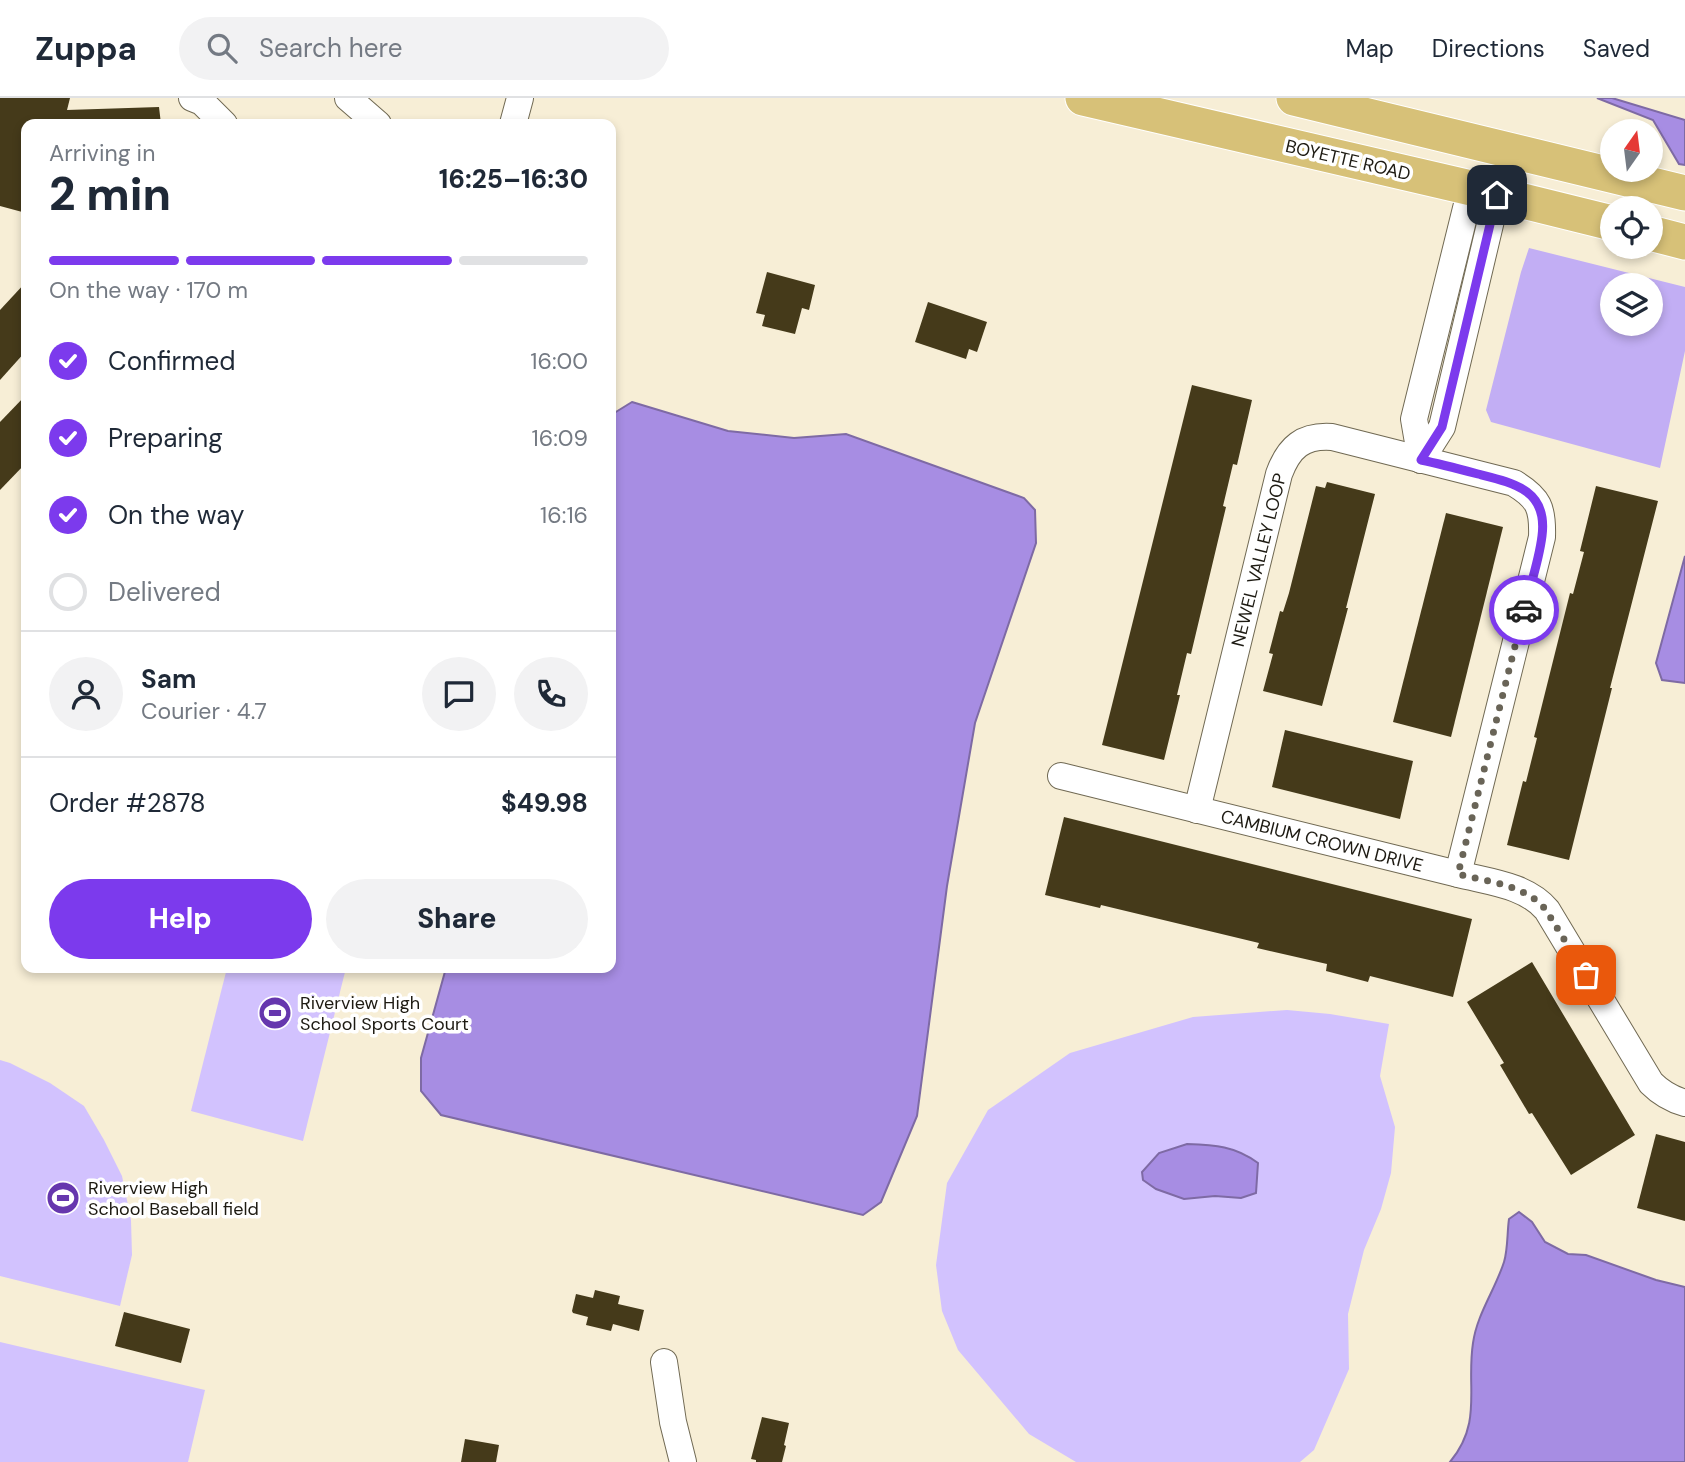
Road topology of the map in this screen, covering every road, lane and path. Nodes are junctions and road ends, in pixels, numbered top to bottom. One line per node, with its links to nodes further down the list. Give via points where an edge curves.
1 (348, 98): 7 (street)
2 (520, 98): 8 (street)
3 (1083, 98): 9 (main road, BOYETTE ROAD)
4 (1294, 98): 10 (main road)
5 (198, 106): 6 (street)
6 (218, 119)
7 (372, 119)
8 (514, 119)
9 (1482, 191): 11 (main road, via 1505,183 1537,182); 12 (main road, BOYETTE ROAD); 15 (street, via 1442,427)
10 (1685, 193)
11 (1685, 216)
12 (1600, 220)
13 (1663, 236): 14 (main road)
14 (1685, 242)
15 (1421, 460): 17 (street, NEWEL VALLEY LOOP, via 1319,436 1306,439 1284,459); 18 (street, NEWEL VALLEY LOOP, via 1514,484 1539,504 1543,519)
16 (1061, 776): 17 (street, CAMBIUM CROWN DRIVE)
17 (1197, 810): 18 (street, CAMBIUM CROWN DRIVE)
18 (1458, 874): 19 (street, CAMBIUM CROWN DRIVE, via 1517,889 1539,902 1651,1083)
19 (1685, 1103)
20 (664, 1362): 21 (street)
21 (683, 1462)

